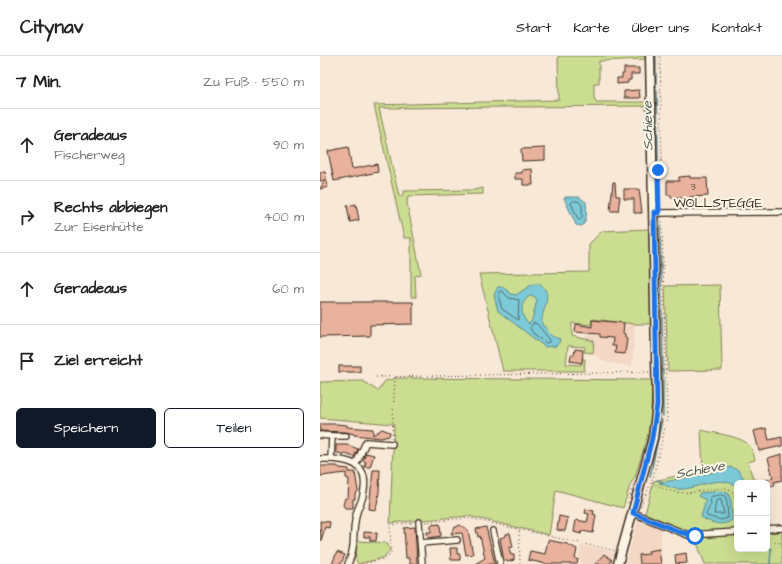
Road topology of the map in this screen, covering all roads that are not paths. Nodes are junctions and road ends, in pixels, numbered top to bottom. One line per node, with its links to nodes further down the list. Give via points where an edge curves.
1 (650, 56): 3 (street)
2 (782, 212): 3 (street, WOLLSTEGGE)
3 (656, 213): 11 (street, via 657,405 639,489)
4 (320, 435): 5 (street)
5 (332, 436): 6 (street); 9 (street)
6 (346, 436)
7 (392, 444): 10 (street, via 366,442)
8 (320, 459): 9 (street)
9 (331, 459): 10 (street)
10 (356, 464): 19 (street, via 366,482 363,498 355,516 354,550)
11 (630, 511): 16 (street, via 688,535); 22 (street)
12 (419, 522): 18 (street)
13 (782, 528): 14 (street)
14 (770, 529)
15 (493, 531): 21 (street)
16 (734, 532)
17 (457, 540): 18 (street)
18 (421, 543): 20 (street)
19 (348, 564)
20 (422, 564)
21 (500, 564)
22 (618, 564)

